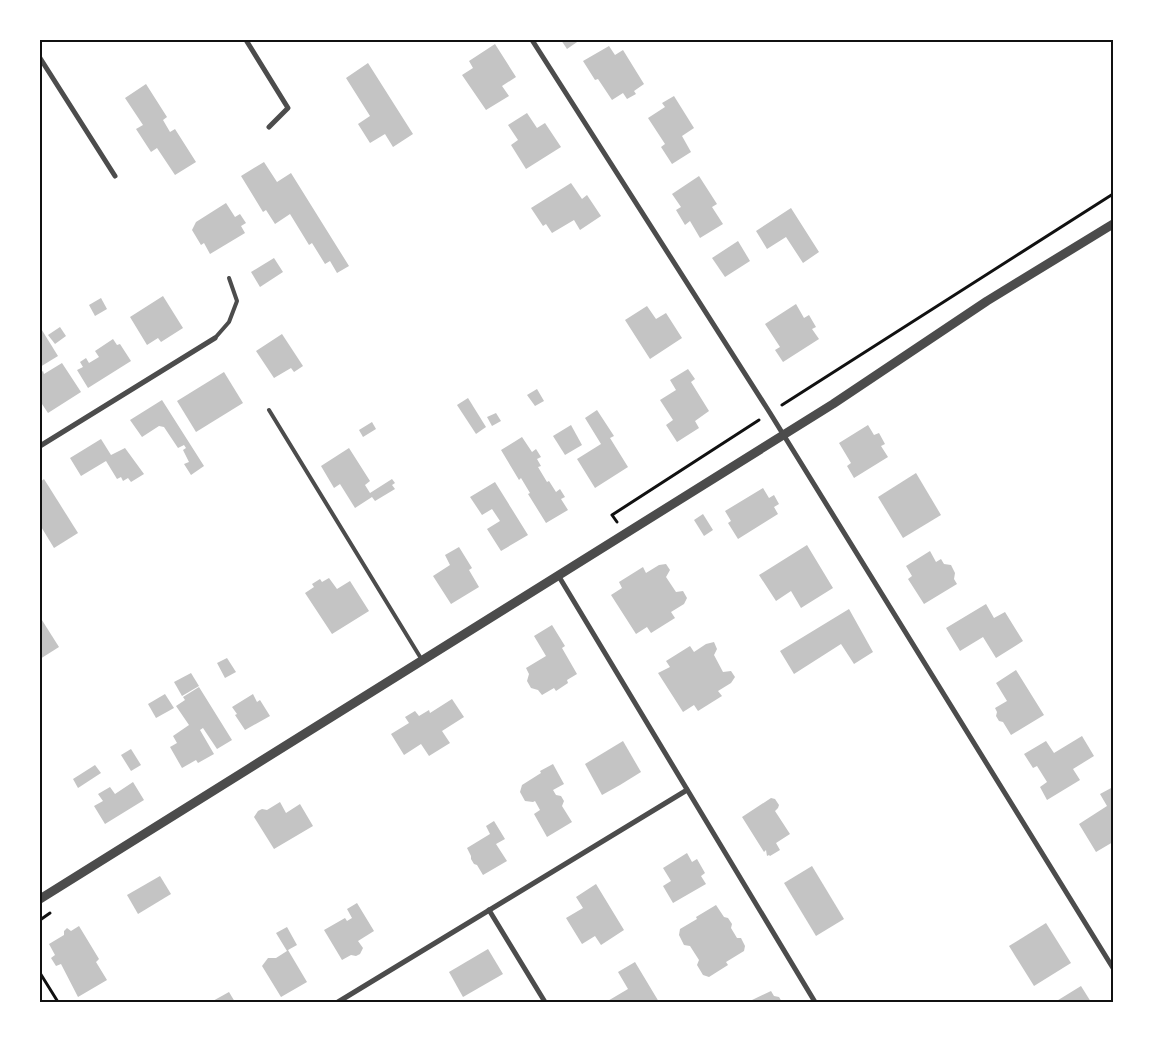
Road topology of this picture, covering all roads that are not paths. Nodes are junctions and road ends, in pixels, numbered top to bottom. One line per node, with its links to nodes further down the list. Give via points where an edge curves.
1 (246, 40): 4 (street, via 288,108)
2 (532, 40): 10 (street)
3 (40, 58): 5 (street)
4 (269, 127)
5 (116, 176)
6 (1113, 224): 10 (street, via 987,301)
7 (229, 278): 8 (lane, via 237,301 229,322)
8 (215, 338): 11 (street)
9 (269, 410): 13 (lane)
10 (784, 435): 12 (street); 17 (street)
11 (40, 446)
12 (558, 575): 13 (street); 14 (street)
13 (422, 660): 15 (street)
14 (687, 790): 16 (street); 20 (street)
15 (40, 899)
16 (489, 910): 18 (street); 19 (street)
17 (1113, 968)
18 (338, 1002)
19 (545, 1002)
20 (815, 1002)

